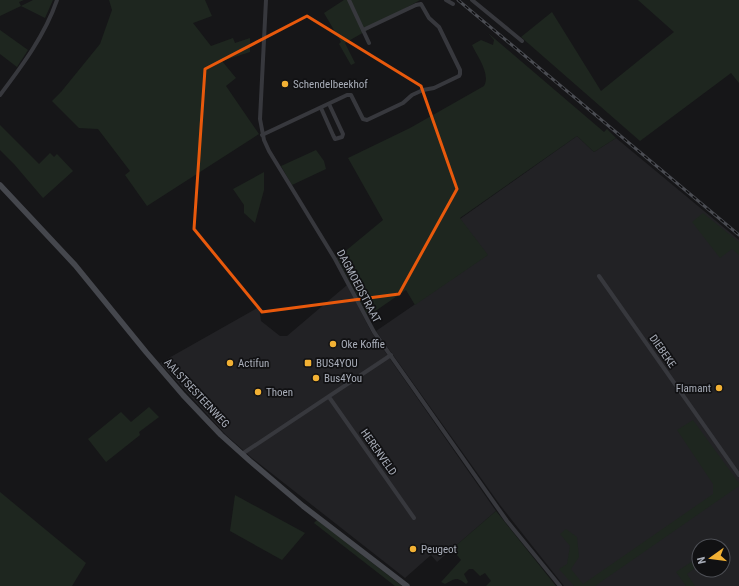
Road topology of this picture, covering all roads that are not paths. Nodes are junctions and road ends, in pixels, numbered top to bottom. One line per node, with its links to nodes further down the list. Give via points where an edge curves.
1 (57, 0): 10 (street, via 47,25 32,51)
2 (266, 0): 13 (street, DAGMOEDSTRAAT, via 260,119)
3 (349, 0): 7 (street)
4 (446, 0): 6 (street)
5 (472, 0): 8 (street)
6 (453, 4)
7 (363, 30): 9 (street); 11 (street, via 421,4 429,18 439,27 460,74 434,88 416,93 403,103 367,120 363,119 351,95)
8 (522, 41)
9 (370, 43)
10 (0, 95)
11 (329, 104): 12 (street); 12 (street, via 343,134 338,139 335,139)
12 (321, 108): 13 (street)
13 (262, 135): 16 (street, DAGMOEDSTRAAT, via 269,151 335,259 370,326)
14 (0, 185): 18 (main road, AALSTSESTEENWEG, via 75,265 183,395)
15 (599, 276): 19 (street, DIEBEKE)
16 (391, 356): 17 (street); 22 (street, DAGMOEDSTRAAT, via 507,521)
17 (329, 397): 18 (street); 20 (street, HERENVELD)
18 (242, 454): 21 (main road, AALSTSESTEENWEG, via 303,506)
19 (739, 475)
20 (414, 518)
21 (407, 586)
22 (560, 586)

